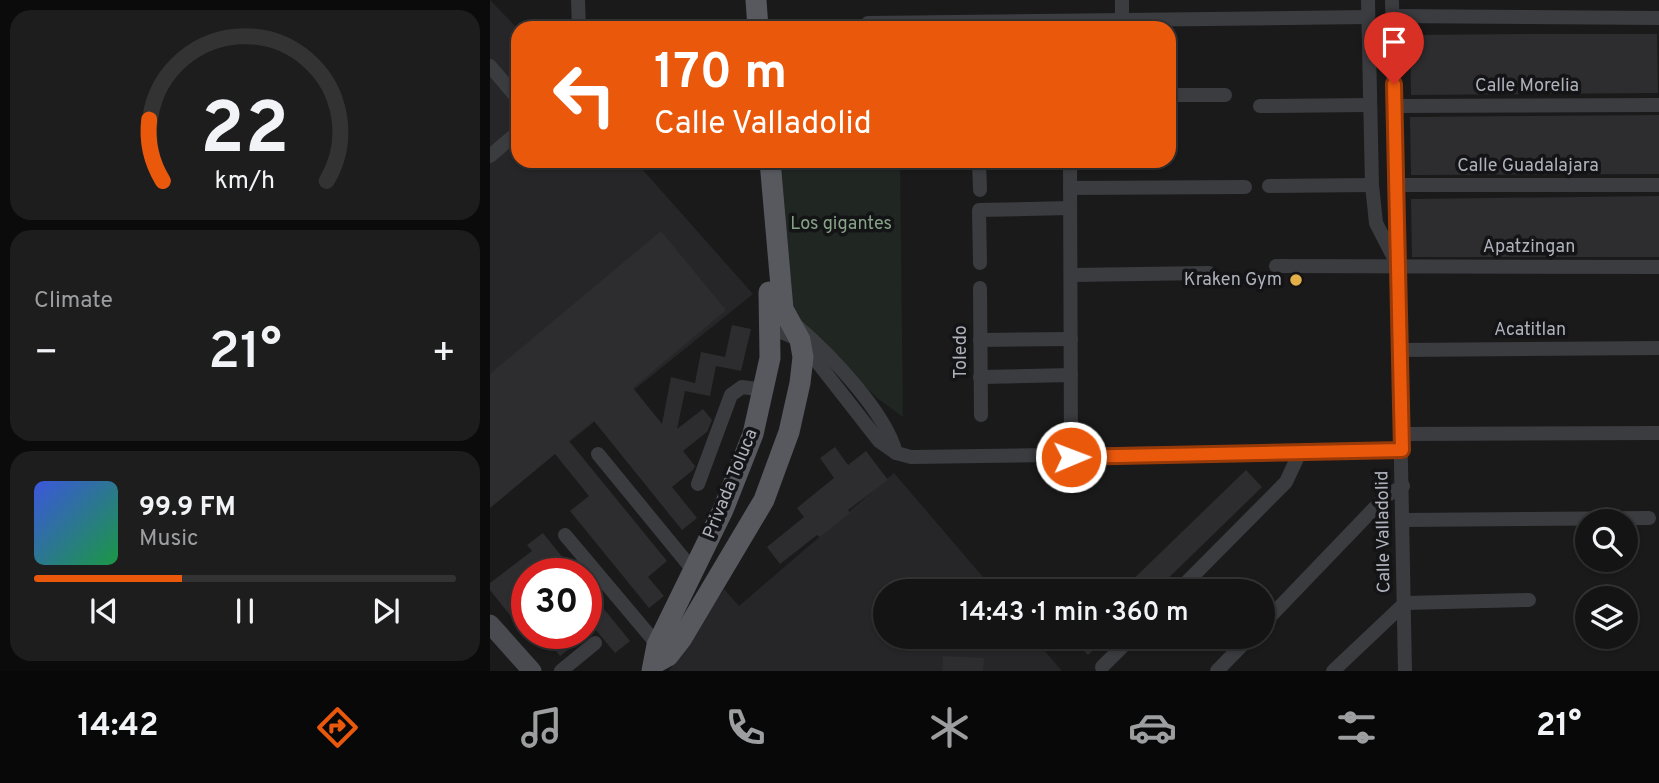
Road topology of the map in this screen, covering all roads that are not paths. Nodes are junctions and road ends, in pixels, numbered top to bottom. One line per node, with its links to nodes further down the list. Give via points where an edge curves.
1 (578, 0): 11 (street)
2 (743, 0): 12 (main road)
3 (756, 0): 13 (main road)
4 (1122, 0): 10 (street)
5 (1368, 0): 7 (street, Calle Valladolid)
6 (1392, 0): 8 (street, Calle Valladolid)
7 (1368, 16): 10 (street); 19 (street, Calle Valladolid)
8 (1393, 16): 9 (street); 22 (street, Calle Valladolid)
9 (1659, 18)
10 (1122, 19): 14 (street)
11 (579, 21)
12 (744, 21)
13 (758, 21)
14 (1101, 21)
15 (490, 66): 16 (street)
16 (511, 91)
17 (1176, 95): 18 (street)
18 (1225, 95)
19 (1370, 105): 21 (street); 29 (street, Calle Valladolid)
20 (1659, 105): 22 (street, Calle Morelia)
21 (1260, 106)
22 (1395, 106): 30 (street, Calle Valladolid)
23 (511, 138): 24 (street)
24 (490, 156)
25 (757, 168): 44 (main road)
26 (771, 168): 44 (main road)
27 (979, 168): 35 (street)
28 (1070, 168): 34 (street)
29 (1372, 185): 32 (street); 39 (street, Calle Valladolid, via 1376,223)
30 (1396, 185): 31 (street, Calle Guadalajara); 39 (street, Calle Valladolid)
31 (1659, 185)
32 (1269, 186)
33 (1245, 187): 34 (street)
34 (1070, 188): 36 (street)
35 (979, 190)
36 (1070, 208): 37 (street, via 979,211); 42 (street)
37 (979, 263)
38 (1276, 266): 39 (street, Apatzingan)
39 (1398, 266): 40 (street, Apatzingan); 48 (street, Calle Valladolid)
40 (1659, 267)
41 (1209, 273): 42 (street)
42 (1071, 275): 45 (street)
43 (980, 288): 46 (street, Toledo)
44 (784, 326): 51 (main road, Privada Toluca); 57 (street, via 870,431); 57 (street, via 815,342 882,419); 74 (main road, Privada Toluca, via 803,357 773,480 745,536)
45 (1071, 339): 46 (street); 49 (street)
46 (980, 340): 50 (street, Toledo)
47 (1659, 348): 48 (street, Acatitlan)
48 (1400, 350): 54 (street, Calle Valladolid)
49 (1071, 375): 50 (street); 59 (street)
50 (980, 377): 52 (street, Toledo)
51 (765, 390): 60 (street, via 742,387 732,395); 65 (main road, Privada Toluca, via 732,488)
52 (981, 415)
53 (1659, 433): 54 (street)
54 (1402, 435): 55 (street, Calle Valladolid)
55 (1402, 450): 56 (street); 61 (street, Calle Valladolid)
56 (1300, 452): 59 (street); 66 (street, via 1286,482)
57 (896, 453): 59 (street, via 922,458)
58 (598, 454): 65 (street)
59 (1071, 457)
60 (698, 484)
61 (1403, 486): 63 (street, Calle Valladolid); 69 (street, via 1381,502)
62 (1649, 518): 63 (street)
63 (1403, 520): 68 (street, Calle Valladolid)
64 (565, 535): 74 (street)
65 (693, 570): 74 (main road, Privada Toluca)
66 (1190, 579)
67 (1529, 600): 68 (street)
68 (1405, 603): 79 (street); 80 (street, Calle Valladolid)
69 (1275, 612)
70 (490, 624): 76 (main road)
71 (588, 649): 77 (street)
72 (1120, 649): 75 (street)
73 (1238, 649): 78 (street)
74 (658, 659)
75 (1102, 667)
76 (532, 671)
77 (561, 671)
78 (1217, 671)
79 (1333, 671)
80 (1405, 671)

